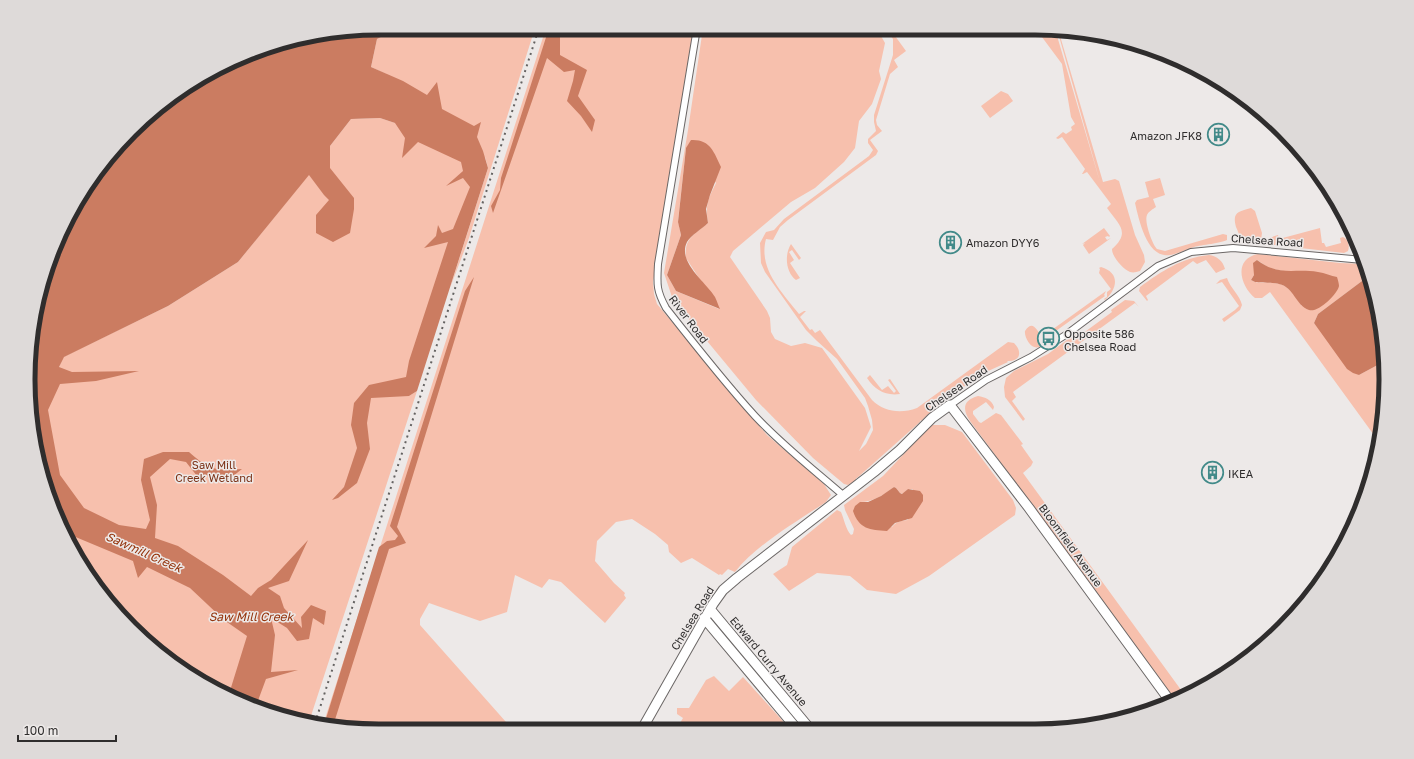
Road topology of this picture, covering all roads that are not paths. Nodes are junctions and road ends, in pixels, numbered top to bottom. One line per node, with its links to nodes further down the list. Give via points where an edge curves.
1 (696, 35): 4 (street, River Road, via 658,264 659,296 666,308 755,416 774,436)
2 (1357, 259): 3 (street, Chelsea Road, via 1233,248 1191,252 1158,266 1067,334 1032,357 986,380)
3 (950, 406): 4 (street, Chelsea Road, via 932,418 900,450); 7 (street, Bloomfield Avenue, via 1029,508)
4 (844, 496): 5 (street, Chelsea Road, via 737,578 723,590)
5 (710, 609): 6 (street, Chelsea Road); 8 (street, Edward Curry Avenue)
6 (704, 618): 8 (street, Edward Curry Avenue); 9 (street, Chelsea Road)
7 (1167, 697)
8 (784, 705): 10 (street, Edward Curry Avenue); 11 (street, Edward Curry Avenue)
9 (645, 724)
10 (794, 724)
11 (805, 724)

